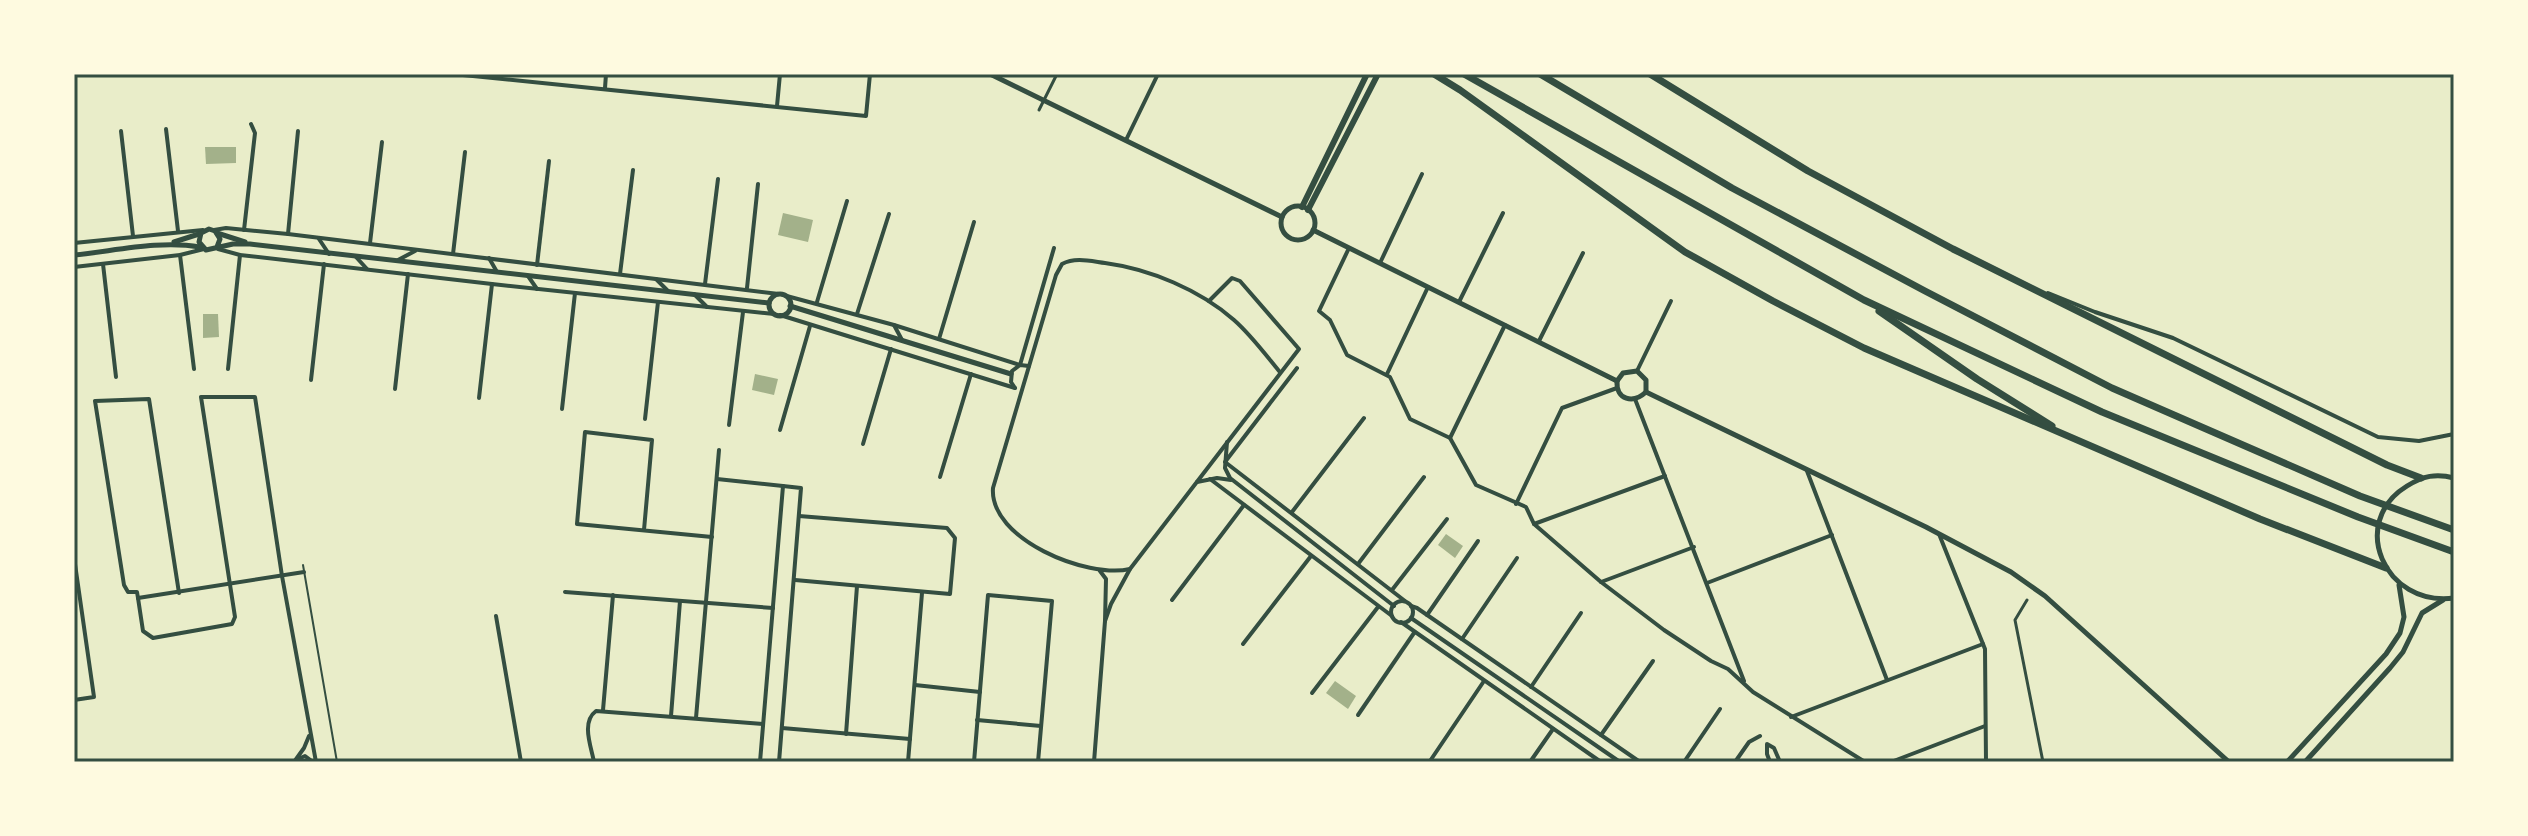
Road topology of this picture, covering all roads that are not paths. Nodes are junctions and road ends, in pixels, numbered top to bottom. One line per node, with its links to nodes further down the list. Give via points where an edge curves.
1 (453, 74): 14 (street)
2 (606, 74): 14 (street)
3 (780, 74): 16 (street)
4 (870, 74): 16 (street, via 866,116)
5 (990, 74): 15 (street)
6 (1057, 74): 15 (street)
7 (1158, 74): 22 (street)
8 (1378, 74): 31 (main road)
9 (1434, 74): 148 (highway, via 1685,252 1864,348)
10 (1464, 74): 96 (highway)
11 (1543, 74): 171 (highway, via 1732,188 2085,374 2360,496)
12 (1650, 74): 88 (highway, via 1808,171)
13 (1366, 77): 31 (main road)
14 (605, 88): 16 (street)
15 (1044, 100): 17 (street); 22 (street)
16 (777, 106)
17 (1039, 110)
18 (251, 124): 36 (street, via 255,133)
19 (166, 129): 38 (street)
20 (121, 131): 41 (street)
21 (298, 131): 40 (street)
22 (1126, 140): 34 (street)
23 (382, 142): 47 (street)
24 (465, 152): 58 (street)
25 (549, 161): 72 (street)
26 (633, 170): 79 (street)
27 (1422, 174): 68 (street)
28 (718, 179): 85 (street)
29 (758, 184): 90 (street)
30 (847, 201): 100 (street)
31 (1305, 208): 34 (street, via 1290,209); 37 (street, via 1314,219)
32 (1503, 213): 101 (street)
33 (889, 214): 107 (street)
34 (1282, 217): 37 (street, via 1282,230 1289,238 1304,239)
35 (974, 222): 113 (street)
36 (244, 230): 39 (street); 40 (street)
37 (1313, 230): 51 (street)
38 (178, 231): 39 (street); 41 (street)
39 (209, 232): 45 (street); 46 (street); 48 (street, via 199,240); 49 (street, via 220,242)
40 (288, 234): 42 (street)
41 (133, 236): 43 (street)
42 (319, 239): 47 (street); 57 (street)
43 (94, 240): 44 (street); 55 (street)
44 (74, 243)
45 (166, 244): 48 (street); 52 (street)
46 (250, 244): 49 (street); 53 (street)
47 (370, 244): 54 (street)
48 (203, 248): 49 (street); 60 (street)
49 (216, 248): 61 (street)
50 (1054, 248): 63 (street)
51 (1349, 248): 68 (street); 128 (street, via 1319,311 1330,320 1347,355)
52 (130, 249): 55 (street); 65 (street)
53 (292, 249): 57 (street); 66 (street)
54 (417, 249): 58 (street); 67 (street)
55 (105, 252): 59 (street)
56 (1583, 253): 115 (street)
57 (329, 254): 62 (street)
58 (453, 254): 64 (street)
59 (74, 255)
60 (180, 255): 65 (street); 122 (street)
61 (240, 255): 66 (street); 123 (street)
62 (356, 257): 67 (street); 75 (street)
63 (1052, 257): 71 (street); 119 (street)
64 (489, 258): 72 (street); 77 (street)
65 (142, 259): 69 (street)
66 (279, 259): 70 (street)
67 (397, 261): 74 (street)
68 (1380, 263): 87 (street)
69 (103, 264): 73 (street); 129 (street)
70 (324, 264): 75 (street); 130 (street)
71 (1062, 264): 97 (street, via 1114,264); 120 (street)
72 (537, 265): 76 (street)
73 (74, 267)
74 (457, 268): 77 (street); 81 (street)
75 (367, 269): 78 (street)
76 (580, 269): 79 (street); 83 (street)
77 (497, 272): 80 (street)
78 (408, 274): 81 (street); 134 (street)
79 (620, 274): 82 (street)
80 (528, 276): 83 (street); 89 (street)
81 (442, 277): 84 (street)
82 (656, 279): 85 (street); 91 (street)
83 (565, 281): 86 (street)
84 (492, 284): 89 (street); 137 (street)
85 (705, 284): 90 (street)
86 (629, 287): 91 (street); 95 (street)
87 (1428, 287): 101 (street); 128 (street)
88 (2031, 288): 144 (street, via 2173,338 2378,437 2419,441); 156 (highway)
89 (537, 289): 92 (street)
90 (747, 289): 94 (street)
91 (668, 291): 93 (street)
92 (575, 293): 95 (street); 139 (street)
93 (694, 294): 102 (street); 104 (street)
94 (781, 294): 100 (street); 102 (street); 103 (street)
95 (615, 297): 99 (street)
96 (1864, 300): 148 (highway, via 1977,379); 178 (highway, via 2102,412)
97 (1209, 301): 125 (street, via 1244,330); 125 (street, via 1232,278 1240,281 1299,349)
98 (1671, 301): 124 (street)
99 (658, 302): 104 (street); 141 (street)
100 (817, 302): 107 (street)
101 (1459, 302): 110 (street)
102 (769, 303): 106 (street)
103 (790, 306): 106 (street, via 788,312); 108 (street)
104 (707, 307): 105 (street)
105 (743, 312): 106 (street); 142 (street)
106 (777, 314): 111 (street)
107 (857, 314): 109 (street)
108 (849, 325): 112 (street); 114 (street)
109 (894, 325): 113 (street); 114 (street)
110 (1505, 325): 115 (street); 145 (street)
111 (810, 326): 112 (street); 143 (street)
112 (855, 338): 116 (street)
113 (939, 339): 119 (street)
114 (902, 340): 117 (street)
115 (1539, 341): 132 (street)
116 (891, 349): 118 (street); 147 (street)
117 (941, 353): 118 (street); 127 (street)
118 (931, 362): 126 (street)
119 (1020, 365): 120 (street); 127 (street)
120 (1029, 366): 136 (street)
121 (1297, 368): 131 (street)
122 (194, 369)
123 (228, 369)
124 (1637, 371): 132 (street, via 1623,373); 135 (street, via 1646,380)
125 (1278, 373): 131 (street); 146 (street)
126 (971, 374): 133 (street); 153 (street)
127 (1011, 374): 133 (street)
128 (1387, 374): 145 (street, via 1410,419)
129 (116, 377)
130 (311, 380)
131 (1287, 381): 150 (street)
132 (1617, 384): 138 (street, via 1623,397); 162 (street, via 1562,408)
133 (1015, 388): 136 (street)
134 (395, 389)
135 (1646, 392): 138 (street); 151 (street)
136 (1021, 393): 187 (street, via 993,488 995,509 1013,531 1039,548)
137 (479, 398)
138 (1635, 399): 152 (street)
139 (562, 409)
140 (1364, 418): 164 (street)
141 (645, 419)
142 (729, 425)
143 (780, 430)
144 (2454, 434)
145 (1450, 438): 162 (street, via 1476,485)
146 (1228, 440): 150 (street); 159 (street)
147 (863, 444)
148 (2089, 446): 185 (highway)
149 (719, 450): 158 (street)
150 (1225, 464): 155 (street); 160 (street); 164 (street)
151 (1807, 471): 172 (street); 173 (street)
152 (1665, 476): 167 (street); 177 (street)
153 (940, 477)
154 (1424, 477): 183 (street)
155 (1213, 478): 159 (street); 160 (street); 163 (street)
156 (2421, 478): 157 (street); 185 (street, via 2395,493 2382,513 2377,542)
157 (2454, 478)
158 (716, 479): 161 (street); 174 (street)
159 (1195, 483): 186 (street)
160 (1236, 483): 170 (street)
161 (783, 486): 165 (street, via 801,488); 214 (street)
162 (1516, 504): 167 (street, via 1526,507)
163 (1244, 505): 169 (street); 206 (street)
164 (1292, 512): 175 (street)
165 (799, 516): 191 (street); 200 (street, via 947,528 955,538 950,594)
166 (1447, 519): 198 (street)
167 (1534, 524): 192 (street)
168 (644, 530): 168 (street, via 652,440 585,432 577,524); 174 (street)
169 (1277, 530): 170 (street); 179 (street)
170 (1296, 530): 180 (street)
171 (2454, 530)
172 (1939, 534): 225 (street); 288 (street, via 1988,558 2045,596)
173 (1832, 535): 193 (street); 231 (street)
174 (712, 537): 210 (street)
175 (1325, 538): 180 (street); 183 (street)
176 (1478, 541): 216 (street)
177 (1694, 547): 192 (street); 193 (street)
178 (2454, 552)
179 (1311, 556): 197 (street); 224 (street)
180 (1330, 556): 188 (street)
181 (74, 557): 238 (street, via 94,697)
182 (1517, 558): 223 (street)
183 (1358, 564): 198 (street)
184 (303, 565): 189 (lane)
185 (2386, 568): 194 (street)
186 (1130, 569): 187 (street); 220 (street)
187 (1097, 570): 220 (street, via 1106,579)
188 (1349, 571): 197 (street); 211 (street)
189 (304, 572): 190 (street); 267 (lane)
190 (282, 576): 195 (street); 195 (street, via 255,397 201,397); 255 (street)
191 (794, 580): 196 (street); 253 (street)
192 (1601, 582): 233 (street)
193 (1707, 583): 233 (street)
194 (2399, 584): 205 (street, via 2429,598); 289 (street, via 2404,617 2400,633)
195 (231, 585): 201 (street); 203 (street, via 232,624 153,638 143,631)
196 (857, 586): 200 (street); 256 (street)
197 (1352, 587): 213 (street)
198 (1392, 590): 209 (street)
199 (565, 592): 202 (street)
200 (922, 592): 234 (street)
201 (179, 593): 203 (street); 203 (street, via 149,399 95,401 124,585)
202 (613, 595): 208 (street); 242 (street)
203 (138, 598)
204 (2454, 598): 205 (street)
205 (2445, 599): 290 (street, via 2422,613 2403,652)
206 (1172, 600)
207 (2027, 600): 287 (street, via 2015,620)
208 (680, 601): 210 (street); 246 (street)
209 (1405, 601): 211 (street); 212 (street)
210 (706, 603): 214 (street); 248 (street)
211 (1394, 606): 218 (street)
212 (1411, 606): 216 (street); 219 (street)
213 (1378, 607): 218 (street); 237 (street)
214 (773, 608): 250 (street)
215 (1581, 613): 235 (street)
216 (1427, 615): 223 (street)
217 (496, 616): 268 (street)
218 (1392, 616): 221 (street)
219 (1411, 618): 221 (street); 226 (street)
220 (1105, 621): 275 (street)
221 (1401, 622): 222 (street)
222 (1414, 633): 227 (street); 244 (street)
223 (1462, 639): 228 (street)
224 (1243, 644)
225 (1983, 644): 231 (street); 252 (street)
226 (1452, 646): 227 (street); 230 (street)
227 (1454, 661): 232 (street)
228 (1494, 661): 230 (street); 235 (street)
229 (1653, 661): 257 (street)
230 (1496, 676): 239 (street)
231 (1887, 680): 247 (street)
232 (1484, 681): 240 (street); 264 (street)
233 (1745, 684): 247 (street)
234 (915, 685): 236 (street); 259 (street)
235 (1531, 687): 243 (street)
236 (980, 692): 249 (street); 251 (street, via 988,595 1052,601)
237 (1312, 693)
238 (74, 700)
239 (1534, 701): 240 (street); 245 (street)
240 (1520, 706): 254 (street)
241 (1720, 709): 280 (street)
242 (603, 710): 246 (street); 269 (street, via 591,715 588,725)
243 (1566, 711): 245 (street); 257 (street)
244 (1358, 715)
245 (1553, 715): 260 (street)
246 (671, 716): 248 (street)
247 (1791, 717): 284 (street)
248 (696, 718): 250 (street)
249 (977, 720): 251 (street); 273 (street)
250 (763, 724): 270 (street)
251 (1041, 726): 274 (street)
252 (1985, 726): 285 (street); 286 (street)
253 (782, 728): 256 (street); 271 (street)
254 (1553, 729): 262 (street); 276 (street)
255 (310, 734): 265 (street); 266 (street)
256 (846, 734): 259 (street)
257 (1601, 735): 263 (street)
258 (1760, 736): 261 (lane); 281 (street)
259 (910, 739): 272 (street)
260 (1590, 740): 262 (street); 278 (street)
261 (1767, 744): 282 (street); 283 (street)
262 (1591, 755): 277 (street)
263 (1632, 759): 279 (street)
264 (1430, 761)
265 (294, 762): 266 (street, via 305,756)
266 (314, 762)
267 (337, 762)
268 (521, 762)
269 (594, 762)
270 (760, 762)
271 (779, 762)
272 (908, 762)
273 (974, 762)
274 (1038, 762)
275 (1094, 762)
276 (1530, 762)
277 (1601, 762)
278 (1620, 762)
279 (1640, 762)
280 (1684, 762)
281 (1735, 762)
282 (1770, 762)
283 (1780, 762)
284 (1865, 762)
285 (1891, 762)
286 (1986, 762)
287 (2043, 762)
288 (2229, 762)
289 (2287, 762)
290 (2305, 762)

